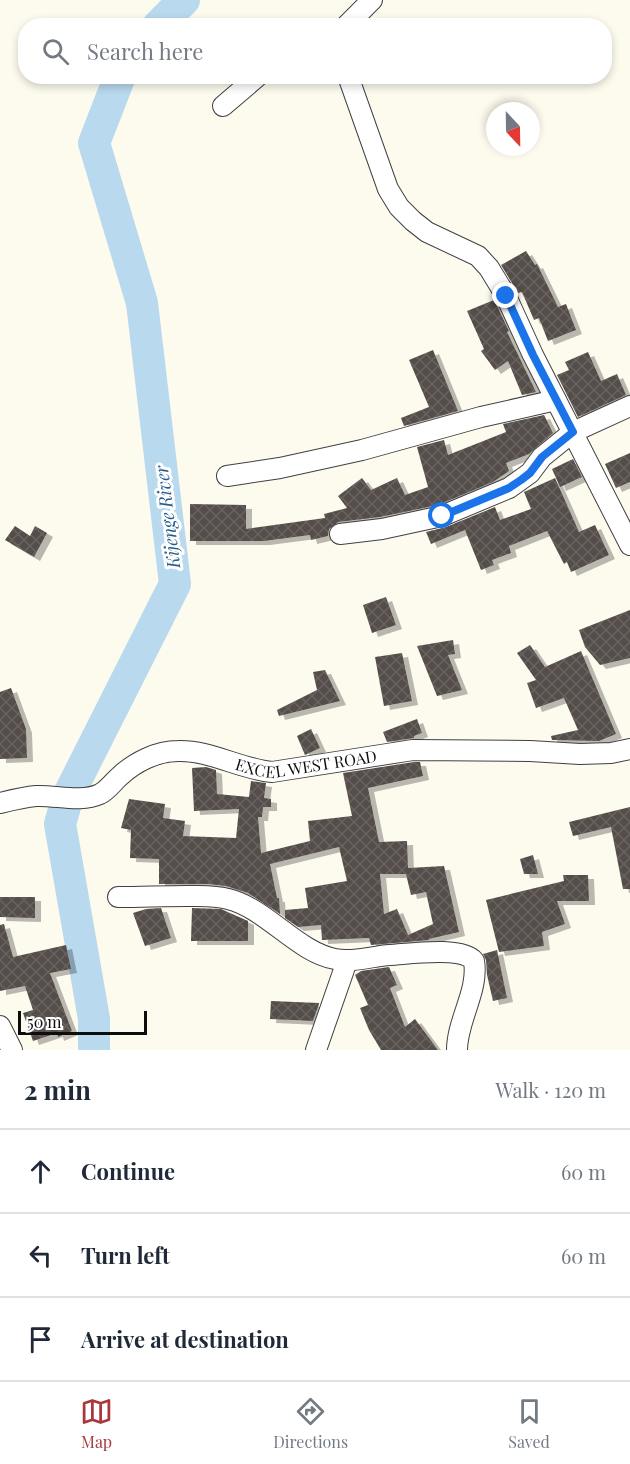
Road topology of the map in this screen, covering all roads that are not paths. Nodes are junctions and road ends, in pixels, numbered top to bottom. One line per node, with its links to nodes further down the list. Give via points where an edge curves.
1 (372, 0): 2 (street)
2 (354, 18)
3 (249, 84): 5 (street)
4 (351, 84): 6 (street, via 388,189 399,207 428,232 478,256 489,268)
5 (223, 106)
6 (556, 400): 8 (street); 9 (street, via 362,450)
7 (630, 406): 8 (street)
8 (573, 432): 10 (street, via 509,488 442,516); 11 (street)
9 (227, 476)
10 (340, 534)
11 (630, 545)
12 (630, 749): 13 (street, EXCEL WEST ROAD, via 580,754 413,750 272,772 196,752 168,752 134,764 101,794 79,798 36,796)
13 (0, 803)
14 (118, 897): 15 (street, via 229,899 320,954)
15 (347, 960): 18 (street); 19 (street, via 450,953 471,957 474,980 457,1037)
16 (0, 1026): 17 (street)
17 (12, 1050)
18 (316, 1050)
19 (457, 1050)

